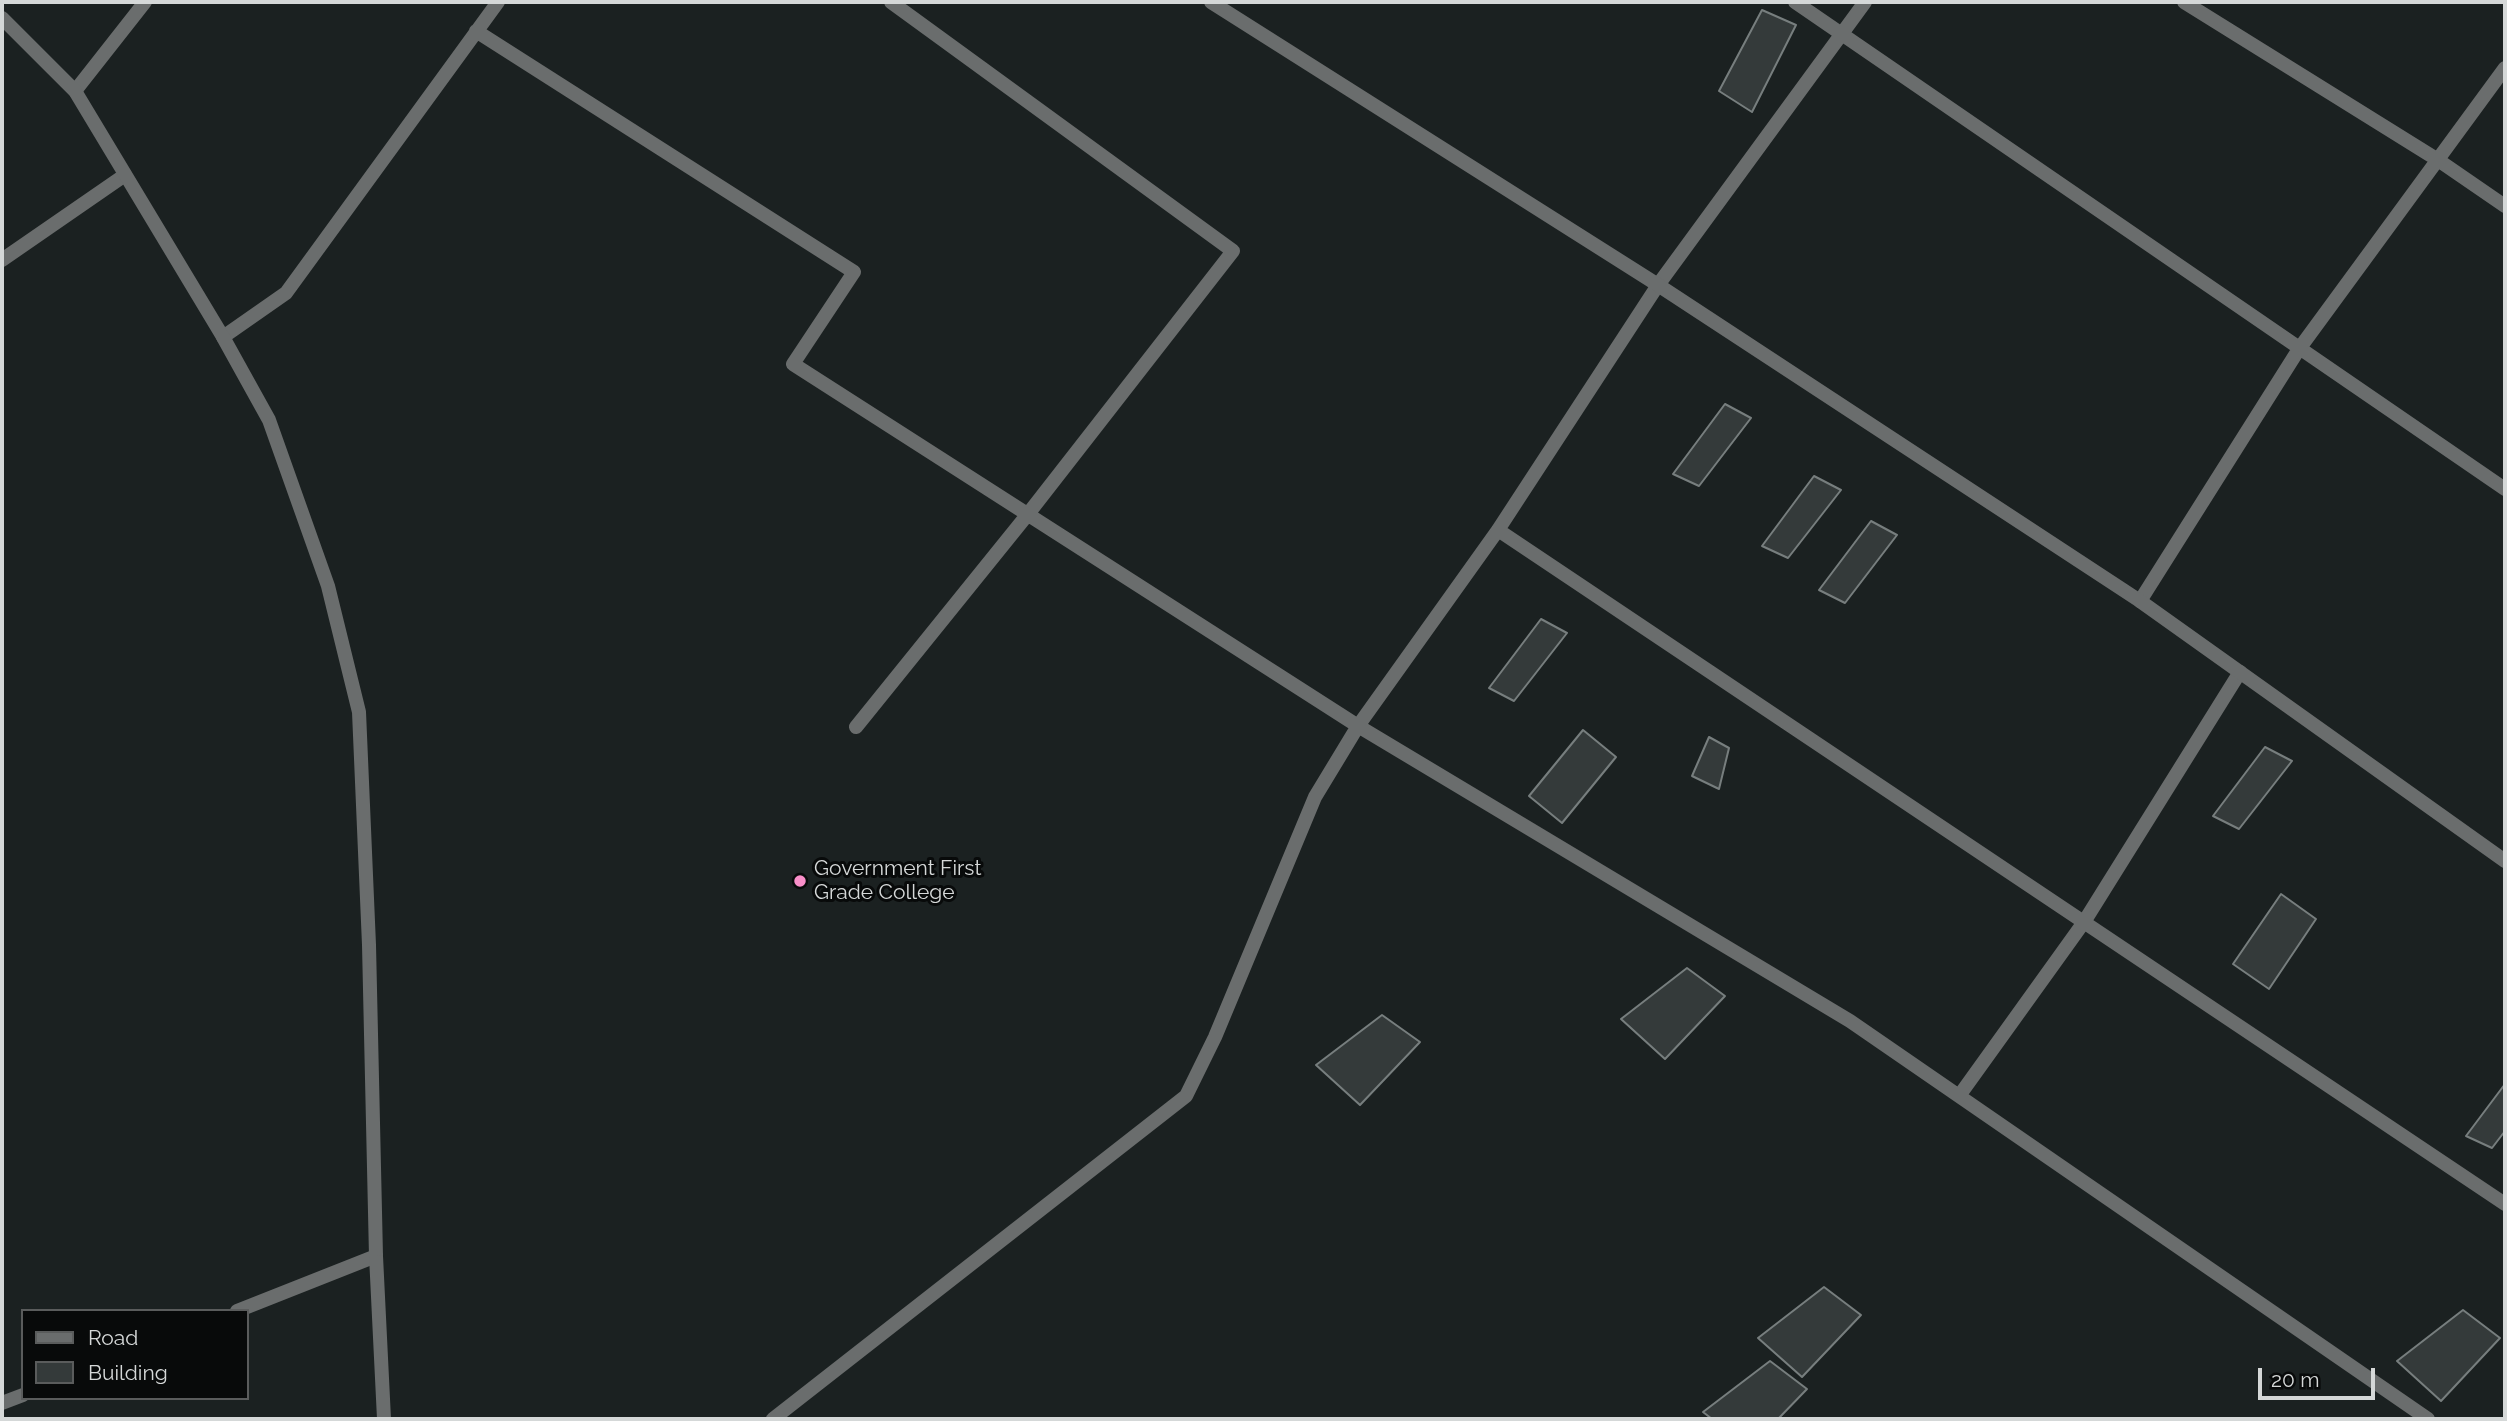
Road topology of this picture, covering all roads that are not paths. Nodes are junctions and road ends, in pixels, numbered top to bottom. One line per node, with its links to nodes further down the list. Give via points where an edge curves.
1 (145, 2): 12 (street)
2 (498, 2): 9 (street)
3 (891, 2): 21 (street, via 1233,251)
4 (1211, 2): 17 (street)
5 (1795, 2): 10 (street)
6 (1865, 2): 10 (street)
7 (2184, 2): 13 (street)
8 (2, 18): 12 (street)
9 (476, 32): 18 (street, via 286,293); 21 (street, via 854,272 793,364)
10 (1842, 33): 17 (street); 19 (street)
11 (2505, 68): 13 (street)
12 (75, 91): 14 (street)
13 (2438, 160): 15 (street); 19 (street)
14 (125, 175): 16 (street); 18 (street)
15 (2505, 206)
16 (2, 260)
17 (1658, 285): 22 (street); 23 (street)
18 (223, 337): 31 (street, via 270,420 328,586 359,712)
19 (2299, 349): 20 (street); 23 (street)
20 (2505, 489)
21 (1028, 514): 25 (street); 26 (street)
22 (1498, 530): 25 (street); 28 (street)
23 (2140, 601): 24 (street)
24 (2240, 672): 27 (street); 28 (street)
25 (1358, 726): 29 (street, via 1850,1021); 36 (street, via 1315,797 1186,1096)
26 (856, 727)
27 (2505, 861)
28 (2084, 922): 29 (street); 30 (street)
29 (1959, 1096): 37 (street)
30 (2505, 1204)
31 (376, 1256): 32 (street); 35 (street)
32 (242, 1309)
33 (21, 1396): 34 (street)
34 (2, 1404)
35 (384, 1419)
36 (773, 1419)
37 (2428, 1419)

